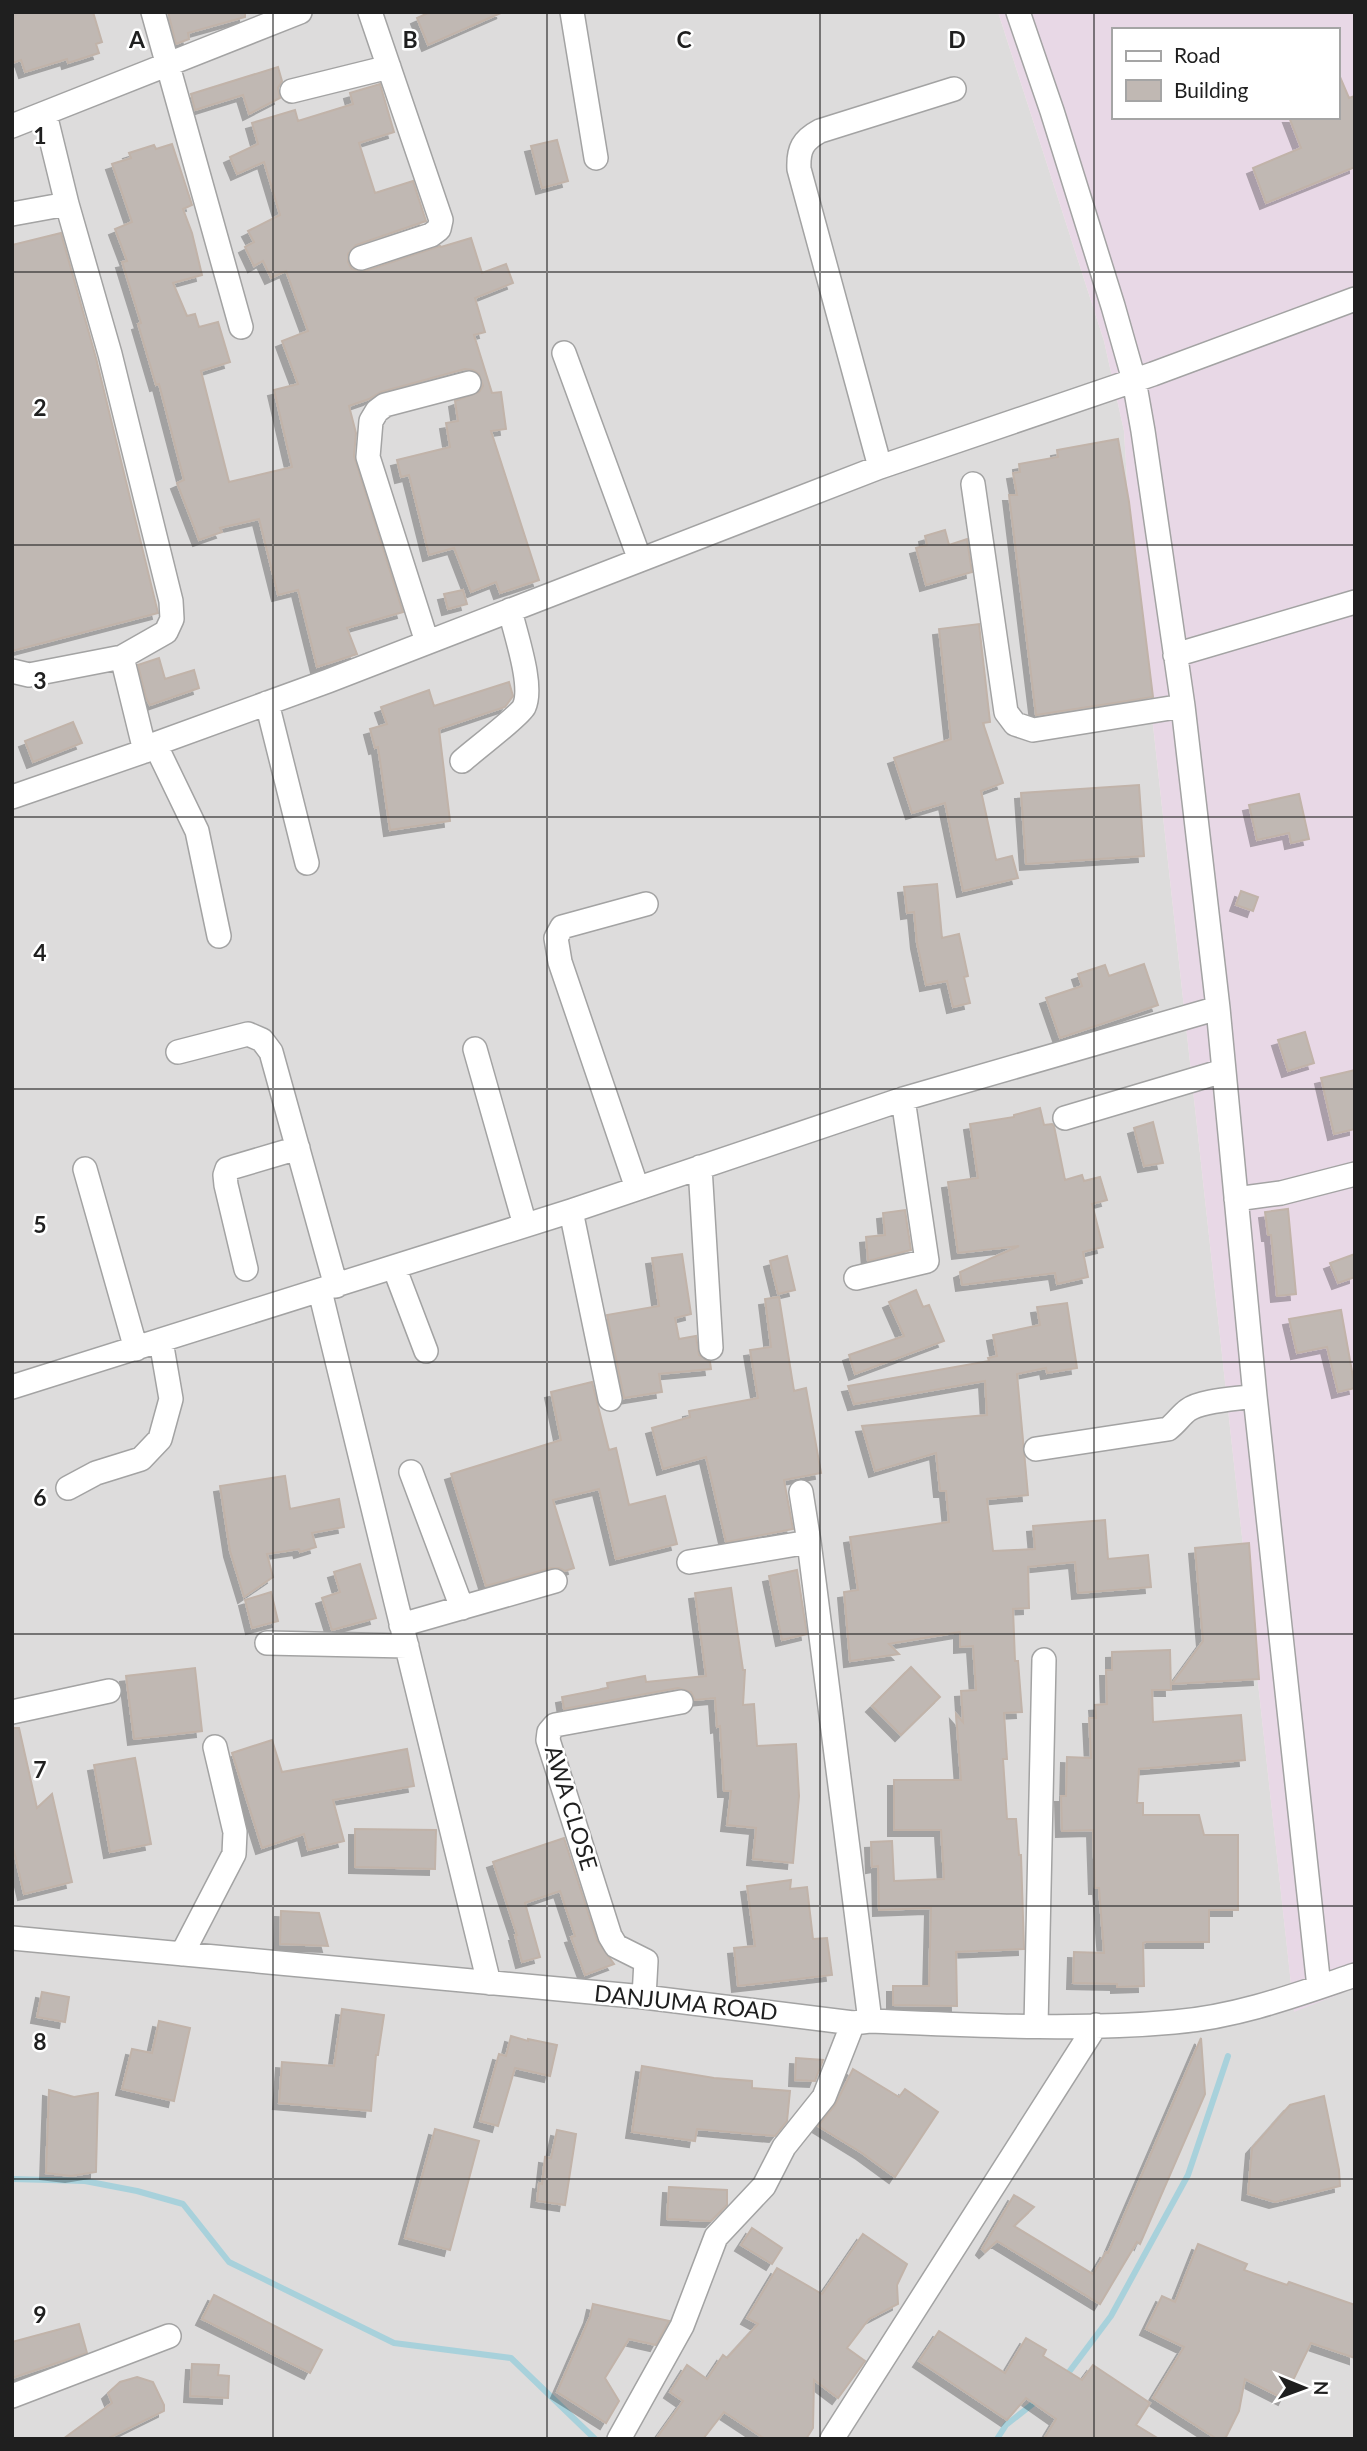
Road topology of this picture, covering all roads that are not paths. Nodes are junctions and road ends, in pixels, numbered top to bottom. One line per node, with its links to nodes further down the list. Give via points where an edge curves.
1 (153, 12): 6 (street)
2 (300, 12): 6 (street)
3 (370, 12): 7 (street)
4 (572, 12): 12 (street)
5 (1018, 12): 19 (street)
6 (167, 66): 10 (street); 17 (street)
7 (389, 67): 9 (street); 15 (street, via 441,220 431,235)
8 (954, 89): 21 (street, via 820,131 806,138 799,152 799,169)
9 (292, 91)
10 (45, 114): 11 (street); 13 (street)
11 (12, 126)
12 (596, 158)
13 (67, 204): 14 (street); 28 (street, via 110,354 171,601 172,620 166,632)
14 (12, 214)
15 (361, 258)
16 (1355, 299): 19 (street)
17 (241, 327)
18 (564, 353): 23 (street)
19 (1134, 380): 21 (street); 27 (street)
20 (469, 383): 26 (street, via 385,405 371,421 368,457)
21 (880, 467): 23 (street)
22 (973, 484): 31 (street, via 1006,712 1015,724 1033,730)
23 (640, 560): 25 (street)
24 (1355, 602): 27 (street)
25 (510, 610): 26 (street); 33 (street, via 526,677 524,708)
26 (427, 642): 30 (street)
27 (1175, 656): 31 (street)
28 (122, 657): 29 (street, via 29,675); 32 (street)
29 (12, 671)
30 (267, 703): 32 (street); 35 (street)
31 (1183, 706): 38 (street)
32 (150, 747): 34 (street); 37 (street, via 197,831)
33 (462, 761)
34 (12, 797)
35 (307, 863)
36 (646, 904): 48 (street, via 562,927 556,938 560,962)
37 (219, 936)
38 (1218, 1009): 41 (street); 42 (street)
39 (475, 1049): 51 (street)
40 (178, 1052): 44 (street, via 248,1034 262,1040 271,1052)
41 (1223, 1071): 43 (street); 49 (street)
42 (903, 1098): 45 (street); 54 (street, via 927,1261)
43 (1065, 1118)
44 (298, 1148): 53 (street, via 227,1169 226,1185); 55 (street)
45 (700, 1167): 48 (street); 57 (street)
46 (85, 1169): 58 (street)
47 (1355, 1174): 49 (street)
48 (637, 1188): 50 (street)
49 (1236, 1199): 61 (street)
50 (571, 1212): 51 (street); 62 (street)
51 (525, 1225): 52 (street)
52 (394, 1267): 55 (street); 59 (street)
53 (246, 1269)
54 (856, 1278)
55 (328, 1288): 56 (street); 71 (street)
56 (161, 1341): 58 (street); 65 (street, via 171,1399 160,1439 141,1459 96,1473)
57 (710, 1348)
58 (136, 1349): 60 (street)
59 (426, 1351)
60 (12, 1387)
61 (1255, 1396): 63 (street, via 1197,1405 1168,1429); 82 (street)
62 (610, 1398)
63 (1036, 1449)
64 (411, 1472): 70 (street)
65 (68, 1488)
66 (801, 1492): 67 (street)
67 (809, 1542): 68 (street); 84 (street)
68 (689, 1562)
69 (555, 1581): 70 (street)
70 (462, 1608): 71 (street)
71 (404, 1635): 72 (street); 81 (street)
72 (267, 1643)
73 (1044, 1660): 86 (street)
74 (109, 1691): 76 (street)
75 (681, 1702): 83 (street, AWA CLOSE, via 555,1725 549,1731 548,1740 610,1936 616,1946 646,1961)
76 (12, 1712)
77 (215, 1746): 79 (street, via 235,1832 234,1854)
78 (12, 1938): 79 (street, DANJUMA ROAD)
79 (182, 1954): 81 (street, DANJUMA ROAD)
80 (1355, 1975): 82 (street, DANJUMA ROAD)
81 (489, 1983): 83 (street, DANJUMA ROAD)
82 (1319, 1987): 85 (street, DANJUMA ROAD, via 1253,2008 1176,2022)
83 (644, 1997): 84 (street, DANJUMA ROAD)
84 (861, 2022): 86 (street, DANJUMA ROAD); 89 (street, via 824,2097 783,2147 764,2186 716,2237 682,2326)
85 (1096, 2025): 86 (street, DANJUMA ROAD); 90 (street)
86 (1036, 2026)
87 (169, 2336): 88 (street)
88 (12, 2396)
89 (619, 2439)
90 (832, 2439)

